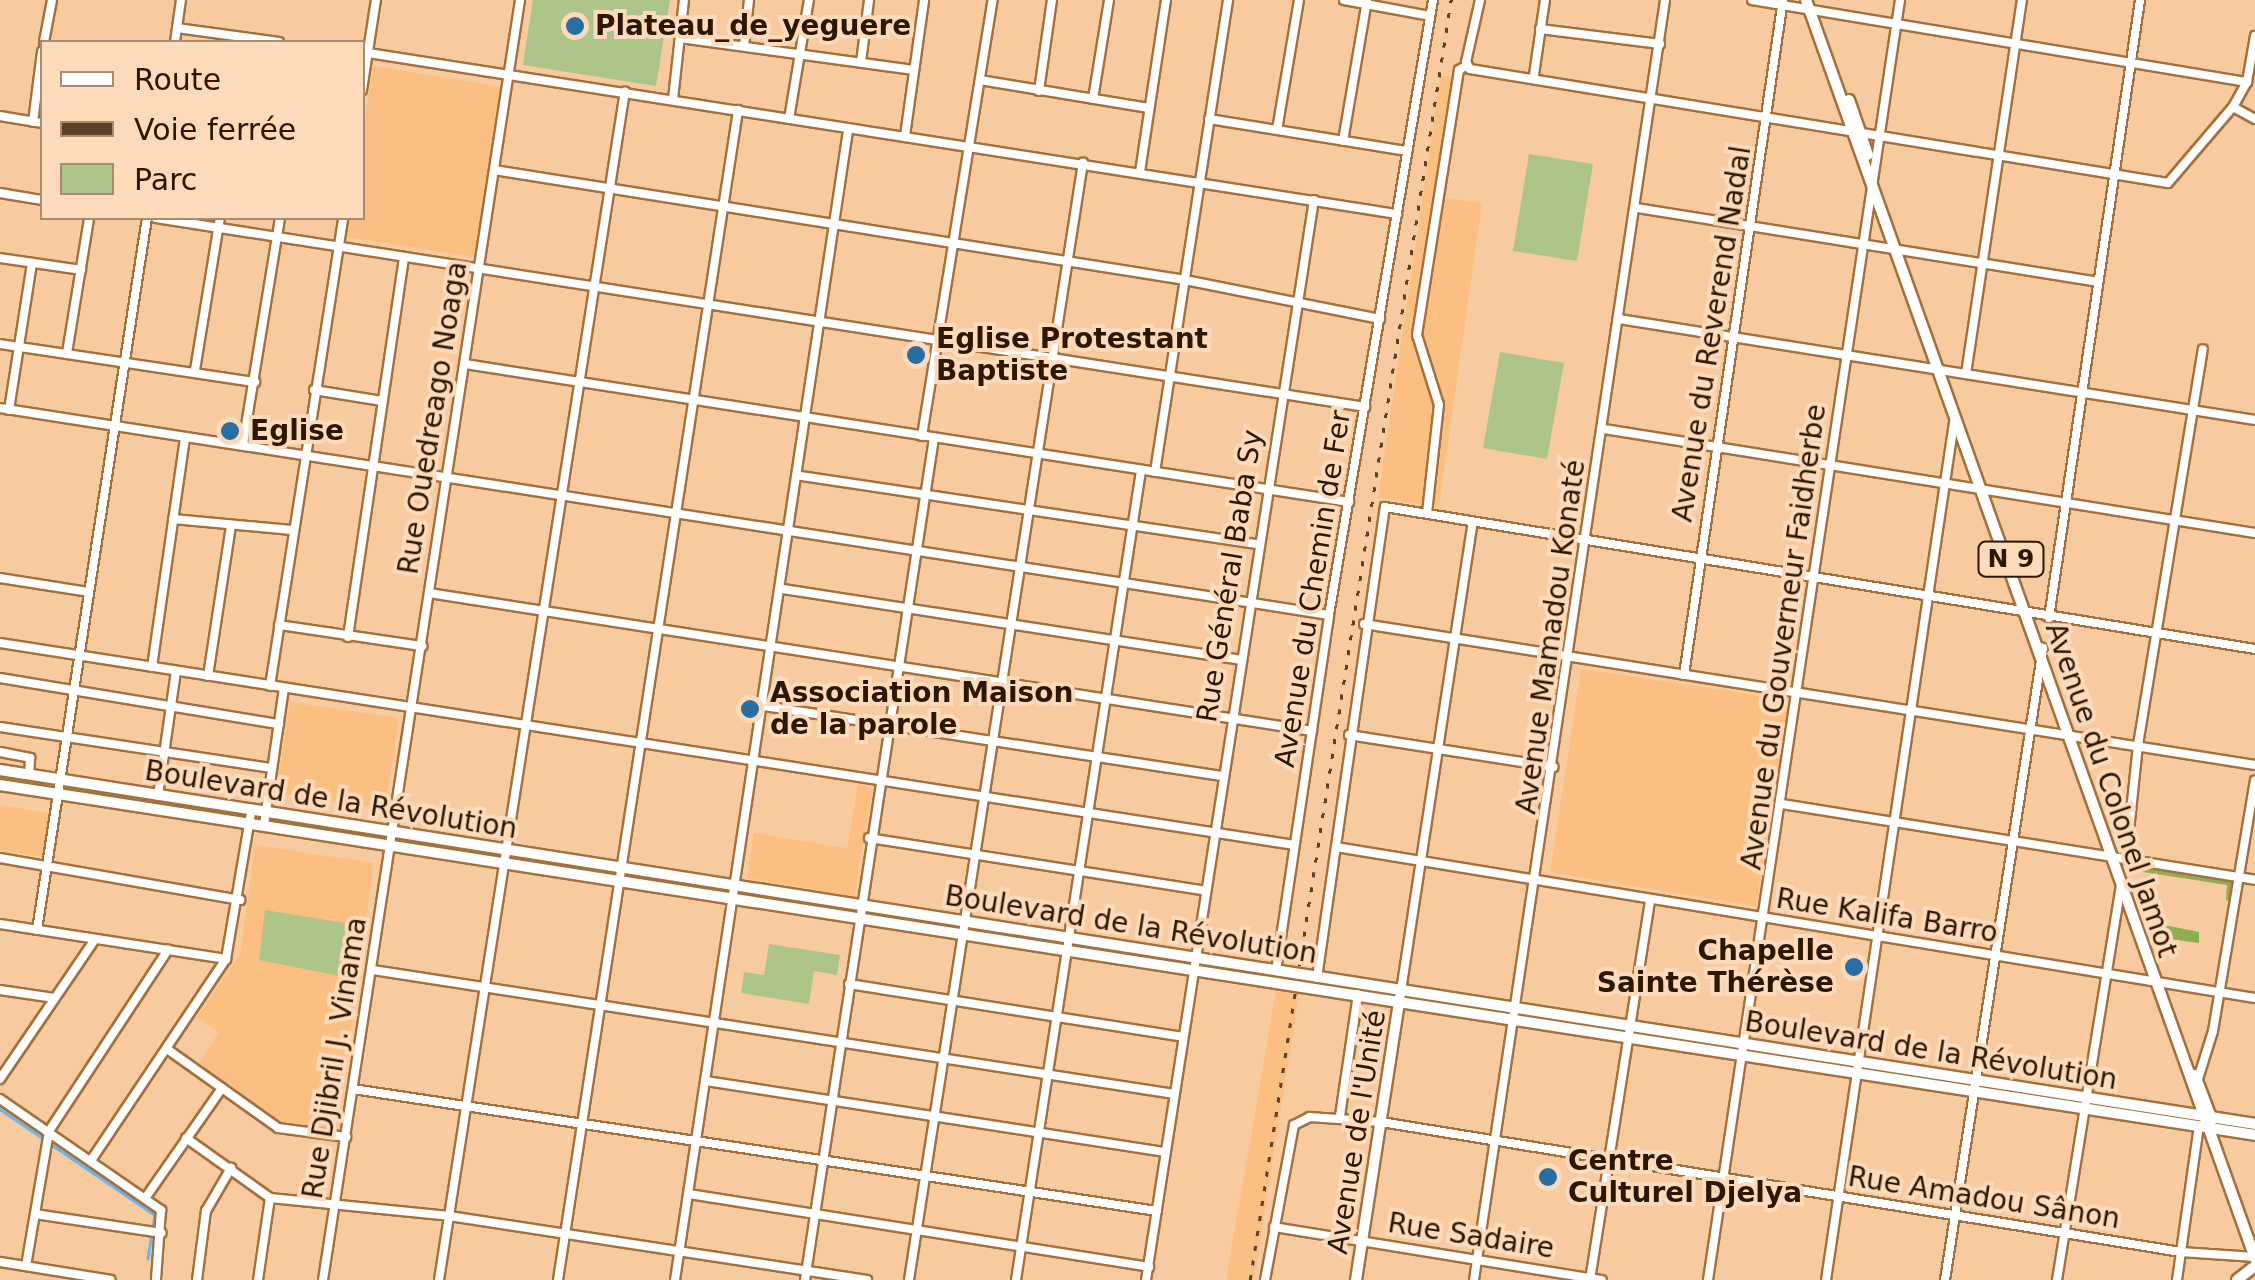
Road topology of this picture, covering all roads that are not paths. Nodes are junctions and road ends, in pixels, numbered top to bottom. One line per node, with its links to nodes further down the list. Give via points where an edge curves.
1 (52, 0): 34 (street)
2 (181, 0): 30 (street)
3 (376, 0): 40 (street)
4 (520, 0): 46 (street, Rue Ouedreago Noaga)
5 (684, 0): 33 (street)
6 (749, 0): 38 (street)
7 (809, 0): 41 (street)
8 (870, 0): 42 (street)
9 (924, 0): 45 (street)
10 (993, 0): 48 (street)
11 (1052, 0): 52 (street)
12 (1109, 0): 55 (street)
13 (1166, 0): 57 (street)
14 (1228, 0): 63 (street)
15 (1299, 0): 66 (street)
16 (1344, 0): 25 (street)
17 (1433, 0): 28 (street, Avenue du Chemin de Fer)
18 (1480, 0): 44 (street)
19 (1545, 0): 31 (street)
20 (1665, 0): 37 (street, Avenue Mamadou Konaté)
21 (1752, 0): 26 (street)
22 (1900, 0): 29 (street, Avenue du Gouverneur Faidherbe)
23 (2022, 0): 39 (street)
24 (2140, 0): 43 (street)
25 (1367, 2): 28 (street); 70 (street)
26 (1782, 3): 27 (street); 60 (street, Avenue du Reverend Nadal)
27 (1811, 6): 29 (street); 67 (main road, Avenue du Colonel Jamot / N 9)
28 (1430, 16): 72 (street, Avenue du Chemin de Fer)
29 (1897, 25): 39 (street); 68 (street, Avenue du Gouverneur Faidherbe)
30 (177, 28): 35 (street); 36 (street)
31 (1540, 28): 37 (street); 47 (street)
32 (2255, 36): 49 (street)
33 (680, 38): 38 (street); 54 (street)
34 (44, 40)
35 (175, 40)
36 (242, 40)
37 (1660, 44): 53 (street, Avenue Mamadou Konaté)
38 (744, 46): 41 (street)
39 (2015, 47): 43 (street); 73 (street)
40 (365, 53): 46 (street)
41 (800, 53): 42 (street); 61 (street)
42 (861, 62): 45 (street)
43 (2131, 63): 49 (street); 77 (street)
44 (1466, 66): 47 (street); 165 (street, via 1459,70 1416,336 1440,405)
45 (914, 70): 69 (street)
46 (509, 74): 51 (street); 75 (street, Rue Ouedreago Noaga)
47 (1534, 76): 53 (street)
48 (980, 80): 52 (street); 71 (street)
49 (2248, 82): 56 (street)
50 (40, 87): 64 (street)
51 (625, 90): 54 (street); 80 (street)
52 (1039, 91): 55 (street)
53 (1652, 95): 60 (street); 85 (street, Avenue Mamadou Konaté)
54 (673, 99): 58 (street)
55 (1093, 99): 57 (street)
56 (2234, 107): 62 (street); 77 (street, via 2174,180)
57 (1149, 108): 76 (street)
58 (738, 110): 61 (street); 84 (street)
59 (0, 116): 64 (street)
60 (1769, 116): 67 (street); 94 (street, Avenue du Reverend Nadal)
61 (789, 119): 65 (street)
62 (2255, 119)
63 (1209, 120): 66 (street); 78 (street)
64 (38, 122)
65 (848, 130): 69 (street); 93 (street)
66 (1278, 130): 70 (street)
67 (1857, 131): 68 (street); 79 (main road, Avenue du Colonel Jamot / N 9)
68 (1882, 135): 73 (street); 79 (street, Avenue du Gouverneur Faidherbe)
69 (905, 136): 71 (street)
70 (1343, 141): 72 (street)
71 (970, 144): 74 (street); 96 (street)
72 (1407, 150): 86 (street, Avenue du Chemin de Fer)
73 (1999, 154): 77 (street); 104 (street)
74 (1083, 162): 76 (street); 102 (street)
75 (494, 170): 80 (street); 105 (street, Rue Ouedreago Noaga)
76 (1140, 172): 78 (street)
77 (2114, 174): 108 (street)
78 (1200, 181): 83 (street); 107 (street)
79 (1874, 182): 97 (street, Avenue du Gouverneur Faidherbe); 99 (main road, Avenue du Colonel Jamot / N 9)
80 (610, 189): 84 (street); 109 (street)
81 (0, 193): 82 (street)
82 (40, 200)
83 (1314, 200): 86 (street); 110 (street, Rue Général Baba Sy)
84 (723, 206): 93 (street); 111 (street)
85 (1637, 208): 94 (street); 113 (street, Avenue Mamadou Konaté)
86 (1397, 214): 112 (street, Avenue du Chemin de Fer)
87 (90, 220): 106 (street)
88 (147, 220): 123 (street)
89 (181, 220): 92 (street)
90 (280, 220): 95 (street)
91 (343, 220): 98 (street)
92 (219, 223): 95 (street); 125 (street)
93 (838, 224): 96 (street); 114 (street)
94 (1749, 225): 97 (street); 115 (street, Avenue du Reverend Nadal)
95 (278, 237): 98 (street); 130 (street)
96 (954, 244): 102 (street); 116 (street)
97 (1860, 245): 99 (street); 121 (street, Avenue du Gouverneur Faidherbe)
98 (338, 246): 100 (street); 131 (street)
99 (1900, 252): 104 (street); 126 (main road, Avenue du Colonel Jamot / N 9)
100 (404, 257): 105 (street); 135 (street)
101 (0, 258): 103 (street)
102 (1068, 262): 107 (street); 122 (street)
103 (32, 263): 106 (street); 118 (street)
104 (1982, 264): 108 (street); 127 (street)
105 (479, 268): 109 (street); 124 (street, Rue Ouedreago Noaga)
106 (81, 270): 120 (street)
107 (1185, 280): 110 (street); 128 (street)
108 (2098, 282): 132 (street)
109 (594, 286): 111 (street); 129 (street)
110 (1294, 302): 112 (street); 133 (street, Rue Général Baba Sy)
111 (707, 306): 114 (street); 134 (street)
112 (1380, 319): 136 (street, Avenue du Chemin de Fer)
113 (1620, 320): 115 (street); 143 (street, Avenue Mamadou Konaté)
114 (822, 323): 116 (street); 140 (street)
115 (1734, 338): 121 (street); 148 (street, Avenue du Reverend Nadal)
116 (938, 340): 122 (street); 144 (street)
117 (0, 344): 118 (street)
118 (18, 347): 120 (street); 137 (street)
119 (2204, 348): 138 (street)
120 (67, 353): 123 (street)
121 (1848, 356): 126 (street); 152 (street, Avenue du Gouverneur Faidherbe)
122 (1052, 358): 128 (street); 150 (street)
123 (124, 360): 125 (street); 142 (street)
124 (464, 364): 129 (street); 156 (street, Rue Ouedreago Noaga)
125 (195, 370): 130 (street)
126 (1943, 371): 127 (street); 139 (main road, Avenue du Colonel Jamot / N 9); 158 (main road, Avenue du Colonel Jamot / N 9)
127 (1966, 374): 132 (street)
128 (1170, 376): 133 (street); 154 (street)
129 (578, 381): 134 (street); 161 (street)
130 (255, 382): 147 (street)
131 (314, 390): 135 (street); 149 (street)
132 (2082, 392): 138 (street); 163 (street)
133 (1281, 393): 136 (street); 159 (street, Rue Général Baba Sy)
134 (696, 400): 140 (street); 166 (street)
135 (382, 401): 151 (street)
136 (1364, 406): 162 (street, Avenue du Chemin de Fer)
137 (4, 409): 142 (street)
138 (2194, 410): 141 (street); 169 (street)
139 (1955, 414): 157 (street); 158 (main road, Avenue du Colonel Jamot / N 9)
140 (810, 416): 144 (street); 155 (street)
141 (2255, 420)
142 (115, 427): 145 (street); 184 (street)
143 (1604, 428): 148 (street); 175 (street, Avenue Mamadou Konaté)
144 (922, 436): 146 (street)
145 (184, 437): 147 (street); 167 (street)
146 (934, 438): 150 (street); 160 (street)
147 (244, 444): 149 (street)
148 (1717, 447): 152 (street); 178 (street, Avenue du Reverend Nadal)
149 (301, 454): 151 (street); 172 (street)
150 (1037, 454): 153 (street); 164 (street)
151 (373, 465): 156 (street); 198 (street)
152 (1832, 465): 157 (street); 181 (street, Avenue du Gouverneur Faidherbe)
153 (1141, 471): 154 (street); 171 (street)
154 (1154, 472): 159 (street)
155 (801, 476): 160 (street); 173 (street)
156 (447, 480): 161 (street); 185 (street, Rue Ouedreago Noaga)
157 (1949, 484): 158 (street); 186 (street)
158 (1984, 489): 163 (street); 191 (main road, Avenue du Colonel Jamot / N 9)
159 (1266, 490): 162 (street); 176 (street, Rue Général Baba Sy)
160 (926, 494): 164 (street); 177 (street)
161 (562, 498): 166 (street); 188 (street)
162 (1350, 502): 190 (street, Avenue du Chemin de Fer)
163 (2065, 502): 169 (street); 192 (street)
164 (1028, 510): 171 (street); 179 (street)
165 (1427, 513): 168 (street); 193 (street, Avenue du Chemin de Fer, via 1388,506 1380,512)
166 (678, 515): 173 (street); 196 (street)
167 (173, 520): 170 (street); 209 (street)
168 (1474, 522): 175 (street); 199 (street)
169 (2180, 522): 174 (street); 197 (street)
170 (231, 525): 172 (street); 213 (street)
171 (1132, 528): 176 (street); 182 (street)
172 (291, 530): 194 (street)
173 (792, 533): 177 (street); 183 (street)
174 (2255, 533)
175 (1587, 541): 178 (street); 207 (street, Avenue Mamadou Konaté)
176 (1258, 544): 187 (street, Rue Général Baba Sy)
177 (918, 551): 179 (street); 189 (street)
178 (1700, 560): 181 (street); 212 (street, Avenue du Reverend Nadal)
179 (1020, 568): 182 (street); 195 (street)
180 (0, 578): 184 (street)
181 (1815, 580): 186 (street); 219 (street, Avenue du Gouverneur Faidherbe)
182 (1125, 584): 187 (street); 201 (street)
183 (782, 589): 189 (street); 203 (street)
184 (88, 592): 206 (street)
185 (428, 593): 188 (street); 202 (street, Rue Ouedreago Noaga)
186 (1932, 600): 191 (street); 224 (street)
187 (1249, 602): 190 (street); 208 (street, Rue Général Baba Sy)
188 (546, 609): 196 (street); 228 (street)
189 (908, 610): 195 (street); 210 (street)
190 (1329, 615): 231 (street, Avenue du Chemin de Fer)
191 (2029, 616): 192 (street); 205 (main road, Avenue du Colonel Jamot / N 9)
192 (2049, 618): 197 (street)
193 (1364, 624): 199 (street); 233 (street, Avenue du Chemin de Fer)
194 (279, 625): 198 (street); 216 (street)
195 (1010, 626): 201 (street); 215 (street)
196 (660, 631): 203 (street); 236 (street)
197 (2156, 632): 204 (street); 237 (street)
198 (348, 637): 202 (street)
199 (1456, 638): 207 (street); 238 (street)
200 (0, 642): 206 (street)
201 (1116, 642): 208 (street); 220 (street)
202 (422, 646): 223 (street, Rue Ouedreago Noaga)
203 (772, 646): 210 (street); 221 (street)
204 (2255, 649)
205 (2042, 654): 230 (street); 234 (main road, Avenue du Colonel Jamot / N 9)
206 (77, 655): 209 (street); 218 (street)
207 (1570, 657): 212 (street); 244 (street, Avenue Mamadou Konaté)
208 (1239, 660): 225 (street, Rue Général Baba Sy)
209 (152, 668): 211 (street)
210 (898, 668): 215 (street); 226 (street)
211 (176, 671): 213 (street); 222 (street)
212 (1684, 675): 219 (street)
213 (208, 676): 216 (street)
214 (0, 678): 218 (street)
215 (1001, 683): 220 (street); 235 (street)
216 (270, 686): 217 (street)
217 (284, 688): 223 (street); 227 (street)
218 (71, 690): 222 (street); 232 (street)
219 (1798, 693): 224 (street); 256 (street, Avenue du Gouverneur Faidherbe)
220 (1106, 700): 225 (street); 241 (street)
221 (764, 706): 226 (street); 242 (street)
222 (170, 707): 227 (street); 239 (street)
223 (413, 708): 228 (street); 262 (street, Rue Ouedreago Noaga)
224 (1915, 710): 230 (street); 260 (street)
225 (1231, 718): 231 (street); 248 (street, Rue Général Baba Sy)
226 (890, 723): 235 (street); 250 (street)
227 (279, 724): 245 (street)
228 (524, 726): 236 (street); 268 (street)
229 (0, 727): 232 (street)
230 (2026, 728): 234 (street); 264 (street)
231 (1312, 731): 265 (street, Avenue du Chemin de Fer)
232 (65, 735): 239 (street); 249 (street)
233 (1350, 735): 238 (street); 266 (street, Avenue du Chemin de Fer)
234 (2071, 737): 237 (street); 270 (main road, Avenue du Colonel Jamot / N 9)
235 (992, 740): 241 (street); 255 (street)
236 (642, 744): 242 (street); 273 (street)
237 (2138, 745): 243 (street); 270 (street)
238 (1439, 749): 244 (street); 271 (street)
239 (164, 751): 245 (street); 254 (street)
240 (0, 752): 247 (street, via 30,758)
241 (1097, 759): 248 (street); 257 (street)
242 (755, 764): 250 (street); 280 (street)
243 (2255, 765)
244 (1554, 767): 277 (street, Avenue Mamadou Konaté)
245 (272, 768): 259 (street)
246 (0, 770): 247 (main road, Boulevard de la Révolution)
247 (29, 775): 249 (main road, Boulevard de la Révolution)
248 (1222, 776): 261 (street, Rue Général Baba Sy)
249 (59, 780): 253 (street); 254 (main road, Boulevard de la Révolution)
250 (880, 780): 255 (street); 263 (street)
251 (2255, 780): 275 (street)
252 (0, 785): 253 (main road, Boulevard de la Révolution)
253 (57, 794): 258 (main road, Boulevard de la Révolution); 272 (street)
254 (158, 796): 258 (main road, Boulevard de la Révolution)
255 (983, 798): 257 (street); 267 (street)
256 (1782, 804): 260 (street); 286 (street, Avenue du Gouverneur Faidherbe)
257 (1088, 814): 261 (street); 274 (street)
258 (251, 818): 259 (main road, Boulevard de la Révolution); 283 (street)
259 (265, 820): 262 (main road, Boulevard de la Révolution)
260 (1899, 822): 264 (street); 290 (street)
261 (1213, 834): 265 (street); 281 (street, Rue Général Baba Sy)
262 (392, 838): 268 (main road, Boulevard de la Révolution); 298 (street, Rue Djibril J. Vinama)
263 (869, 838): 267 (street); 285 (street)
264 (2012, 841): 270 (street); 295 (street)
265 (1294, 845): 299 (street, Avenue du Chemin de Fer)
266 (1336, 847): 271 (street, Rue Kalifa Barro); 301 (street, Avenue du Chemin de Fer)
267 (974, 854): 274 (street); 288 (street)
268 (506, 856): 273 (main road, Boulevard de la Révolution); 276 (main road, Boulevard de la Révolution); 304 (street)
269 (0, 858): 272 (street)
270 (2118, 858): 275 (street); 279 (main road, Avenue du Colonel Jamot / N 9)
271 (1422, 861): 277 (street, Rue Kalifa Barro); 308 (street)
272 (46, 865): 283 (street); 289 (street)
273 (617, 866): 276 (street); 280 (main road, Boulevard de la Révolution)
274 (1079, 871): 281 (street); 291 (street)
275 (2239, 878): 278 (street); 306 (street)
276 (615, 879): 282 (main road, Boulevard de la Révolution); 312 (street)
277 (1538, 880): 284 (street, Rue Kalifa Barro); 313 (street, Avenue Mamadou Konaté)
278 (2255, 880)
279 (2122, 881): 300 (street); 302 (main road, Avenue du Colonel Jamot / N 9)
280 (734, 884): 282 (street); 285 (main road, Boulevard de la Révolution)
281 (1206, 892): 297 (street, Rue Général Baba Sy)
282 (732, 899): 285 (main road, Boulevard de la Révolution); 315 (street)
283 (240, 900): 296 (street)
284 (1650, 901): 286 (street, Rue Kalifa Barro); 316 (street)
285 (859, 910): 288 (main road, Boulevard de la Révolution); 303 (street)
286 (1764, 920): 290 (street, Rue Kalifa Barro); 320 (street, Avenue du Gouverneur Faidherbe)
287 (0, 924): 289 (street)
288 (962, 928): 291 (main road, Boulevard de la Révolution); 294 (main road, Boulevard de la Révolution); 311 (street)
289 (37, 930): 292 (street)
290 (1881, 937): 295 (street, Rue Kalifa Barro); 322 (street)
291 (1069, 938): 294 (street); 297 (main road, Boulevard de la Révolution)
292 (95, 939): 293 (street); 309 (street)
293 (168, 950): 296 (street); 341 (street)
294 (1067, 950): 297 (main road, Boulevard de la Révolution); 314 (street)
295 (1992, 955): 300 (street, Rue Kalifa Barro); 327 (street)
296 (226, 959): 319 (street)
297 (1193, 964): 299 (main road, Boulevard de la Révolution); 307 (main road, Boulevard de la Révolution); 317 (street, Rue Général Baba Sy)
298 (373, 970): 304 (street); 329 (street, Rue Djibril J. Vinama)
299 (1276, 971): 301 (main road, Boulevard de la Révolution)
300 (2105, 973): 302 (street, Rue Kalifa Barro); 333 (street)
301 (1317, 978): 308 (main road, Boulevard de la Révolution)
302 (2157, 982): 306 (street, Rue Kalifa Barro); 326 (main road, Avenue du Colonel Jamot / N 9)
303 (849, 984): 311 (street); 318 (street)
304 (483, 987): 312 (street); 334 (street)
305 (0, 990): 309 (street)
306 (2219, 991): 310 (street, Rue Kalifa Barro); 326 (street)
307 (1358, 994): 308 (main road, Boulevard de la Révolution); 336 (street)
308 (1401, 996): 313 (main road, Boulevard de la Révolution); 337 (main road, Avenue de l'Unité)
309 (54, 998): 324 (street)
310 (2255, 998)
311 (951, 1002): 314 (street); 321 (street)
312 (600, 1004): 315 (street); 339 (street)
313 (1518, 1014): 316 (main road, Boulevard de la Révolution); 347 (street, Avenue Mamadou Konaté)
314 (1056, 1018): 317 (street); 323 (street)
315 (716, 1019): 318 (street); 325 (street)
316 (1630, 1032): 320 (main road, Boulevard de la Révolution); 350 (street)
317 (1183, 1037): 330 (street, Rue Général Baba Sy)
318 (840, 1040): 321 (street); 332 (street)
319 (166, 1049): 328 (street); 349 (street)
320 (1743, 1049): 322 (main road, Boulevard de la Révolution); 354 (street, Avenue du Gouverneur Faidherbe)
321 (942, 1056): 323 (street); 335 (street)
322 (1860, 1068): 327 (main road, Boulevard de la Révolution); 358 (street)
323 (1047, 1074): 330 (street); 342 (street)
324 (0, 1079)
325 (706, 1081): 332 (street); 346 (street)
326 (2194, 1084): 340 (main road, Avenue du Colonel Jamot / N 9)
327 (1972, 1085): 333 (main road, Boulevard de la Révolution); 364 (street)
328 (222, 1088): 344 (street, via 278,1128); 345 (street)
329 (353, 1089): 334 (street); 344 (street, Rue Djibril J. Vinama)
330 (1174, 1094): 348 (street, Rue Général Baba Sy)
331 (0, 1099): 341 (street)
332 (831, 1100): 335 (street); 351 (street)
333 (2085, 1102): 340 (main road, Boulevard de la Révolution); 370 (street)
334 (466, 1108): 339 (street); 365 (street)
335 (933, 1116): 342 (street); 353 (street)
336 (1340, 1116): 337 (street, Rue Amadou Sânon); 366 (street, Rue Amadou Sânon, via 1310,1117 1294,1126)
337 (1381, 1122): 347 (street, Rue Amadou Sânon); 372 (main road, Avenue de l'Unité)
338 (2255, 1124): 340 (main road, Boulevard de la Révolution)
339 (582, 1125): 346 (street); 368 (street)
340 (2208, 1126): 343 (main road, Boulevard de la Révolution); 371 (main road, Avenue du Colonel Jamot); 375 (street)
341 (49, 1131): 349 (street); 362 (street)
342 (1038, 1132): 348 (street); 355 (street)
343 (2255, 1135)
344 (346, 1137): 360 (street, Rue Djibril J. Vinama)
345 (186, 1138): 352 (street); 357 (street)
346 (696, 1142): 351 (street); 356 (street)
347 (1499, 1144): 350 (street, Rue Amadou Sânon); 377 (street, Avenue Mamadou Konaté)
348 (1166, 1152): 361 (street, Rue Général Baba Sy)
349 (92, 1159): 357 (street)
350 (1608, 1161): 354 (street, Rue Amadou Sânon); 384 (street)
351 (822, 1162): 353 (street); 363 (street)
352 (231, 1168): 359 (street); 387 (street, via 206,1211)
353 (924, 1176): 355 (street); 367 (street)
354 (1724, 1179): 358 (street, Rue Amadou Sânon); 401 (street, Avenue du Gouverneur Faidherbe)
355 (1029, 1191): 361 (street); 373 (street)
356 (689, 1194): 363 (street); 374 (street)
357 (146, 1197): 369 (street, via 162,1214)
358 (1839, 1197): 364 (street, Rue Amadou Sânon); 402 (street)
359 (270, 1198): 360 (street); 388 (street)
360 (336, 1202): 365 (street); 389 (street, Rue Djibril J. Vinama)
361 (1157, 1211): 381 (street, Rue Général Baba Sy)
362 (35, 1214): 369 (street); 379 (street)
363 (816, 1214): 367 (street); 382 (street)
364 (1951, 1215): 370 (street, Rue Amadou Sânon); 403 (street)
365 (449, 1216): 368 (street); 390 (street)
366 (1274, 1228): 372 (street, Rue Sadaire); 397 (street)
367 (916, 1230): 373 (street); 394 (street)
368 (565, 1232): 374 (street); 391 (street)
369 (162, 1233): 386 (street)
370 (2063, 1234): 375 (street, Rue Amadou Sânon); 404 (street)
371 (2251, 1235): 376 (main road, Avenue du Colonel Jamot)
372 (1362, 1242): 377 (street, Rue Sadaire); 398 (main road, Avenue de l'Unité)
373 (1021, 1247): 381 (street); 395 (street)
374 (680, 1252): 382 (street); 392 (street)
375 (2181, 1252): 376 (street, Rue Amadou Sânon); 405 (street)
376 (2255, 1257)
377 (1477, 1260): 384 (street, Rue Sadaire); 399 (street, Avenue Mamadou Konaté)
378 (0, 1262): 379 (street)
379 (26, 1266): 383 (street)
380 (2255, 1266): 406 (main road)
381 (1148, 1267): 396 (street, Rue Général Baba Sy)
382 (805, 1276): 393 (street)
383 (70, 1277): 385 (street)
384 (1590, 1279): 400 (street, Rue Sadaire)
385 (111, 1280)
386 (156, 1280)
387 (196, 1280)
388 (258, 1280)
389 (323, 1280)
390 (439, 1280)
391 (558, 1280)
392 (675, 1280)
393 (867, 1280)
394 (909, 1280)
395 (1016, 1280)
396 (1146, 1280)
397 (1264, 1280)
398 (1356, 1280)
399 (1474, 1280)
400 (1602, 1280)
401 (1708, 1280)
402 (1826, 1280)
403 (1945, 1280)
404 (2057, 1280)
405 (2176, 1280)
406 (2237, 1280)

